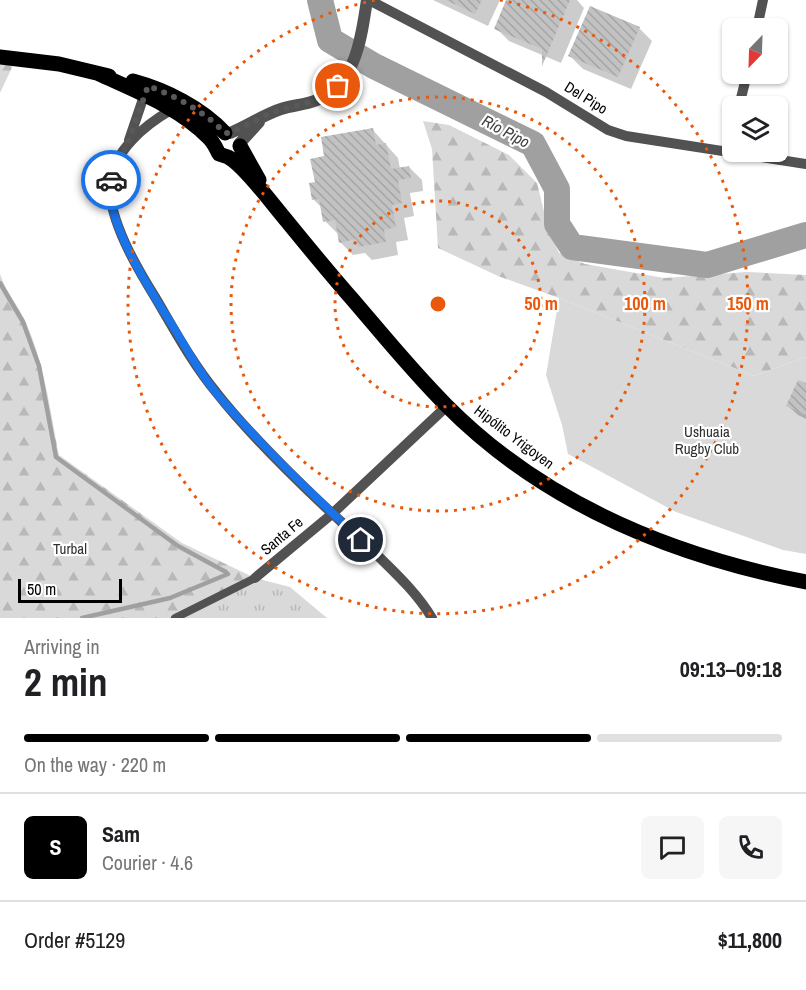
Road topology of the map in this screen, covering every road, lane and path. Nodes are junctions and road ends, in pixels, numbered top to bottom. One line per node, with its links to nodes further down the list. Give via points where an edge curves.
1 (368, 0): 7 (street, via 357,53 331,93 266,115); 10 (street, Del Pipo, via 546,92 608,130)
2 (763, 0): 3 (street)
3 (759, 18)
4 (0, 57): 5 (main road, Hipólito Yrigoyen, via 59,64)
5 (146, 91): 6 (main road, Hipólito Yrigoyen); 7 (main road, Hipólito Yrigoyen, via 172,96); 8 (street)
6 (171, 110): 8 (street); 9 (main road, Hipólito Yrigoyen, via 201,130)
7 (234, 139): 9 (main road, via 218,138); 11 (main road, via 236,154); 14 (main road, Hipólito Yrigoyen)
8 (127, 146): 16 (street, via 110,183 117,221 134,262 215,392)
9 (216, 146): 11 (main road, Hipólito Yrigoyen, via 219,154)
10 (722, 151)
11 (228, 157): 14 (main road, Hipólito Yrigoyen)
12 (788, 161): 13 (street, Del Pipo)
13 (806, 164)
14 (276, 208): 15 (main road, Hipólito Yrigoyen, via 390,344)
15 (447, 405): 16 (street, Santa Fe); 18 (main road, Hipólito Yrigoyen, via 516,464 608,520 703,558)
16 (332, 513): 17 (street, Santa Fe); 20 (street, via 404,581)
17 (255, 578): 19 (street, Santa Fe)
18 (806, 582)
19 (174, 618)
20 (432, 618)

